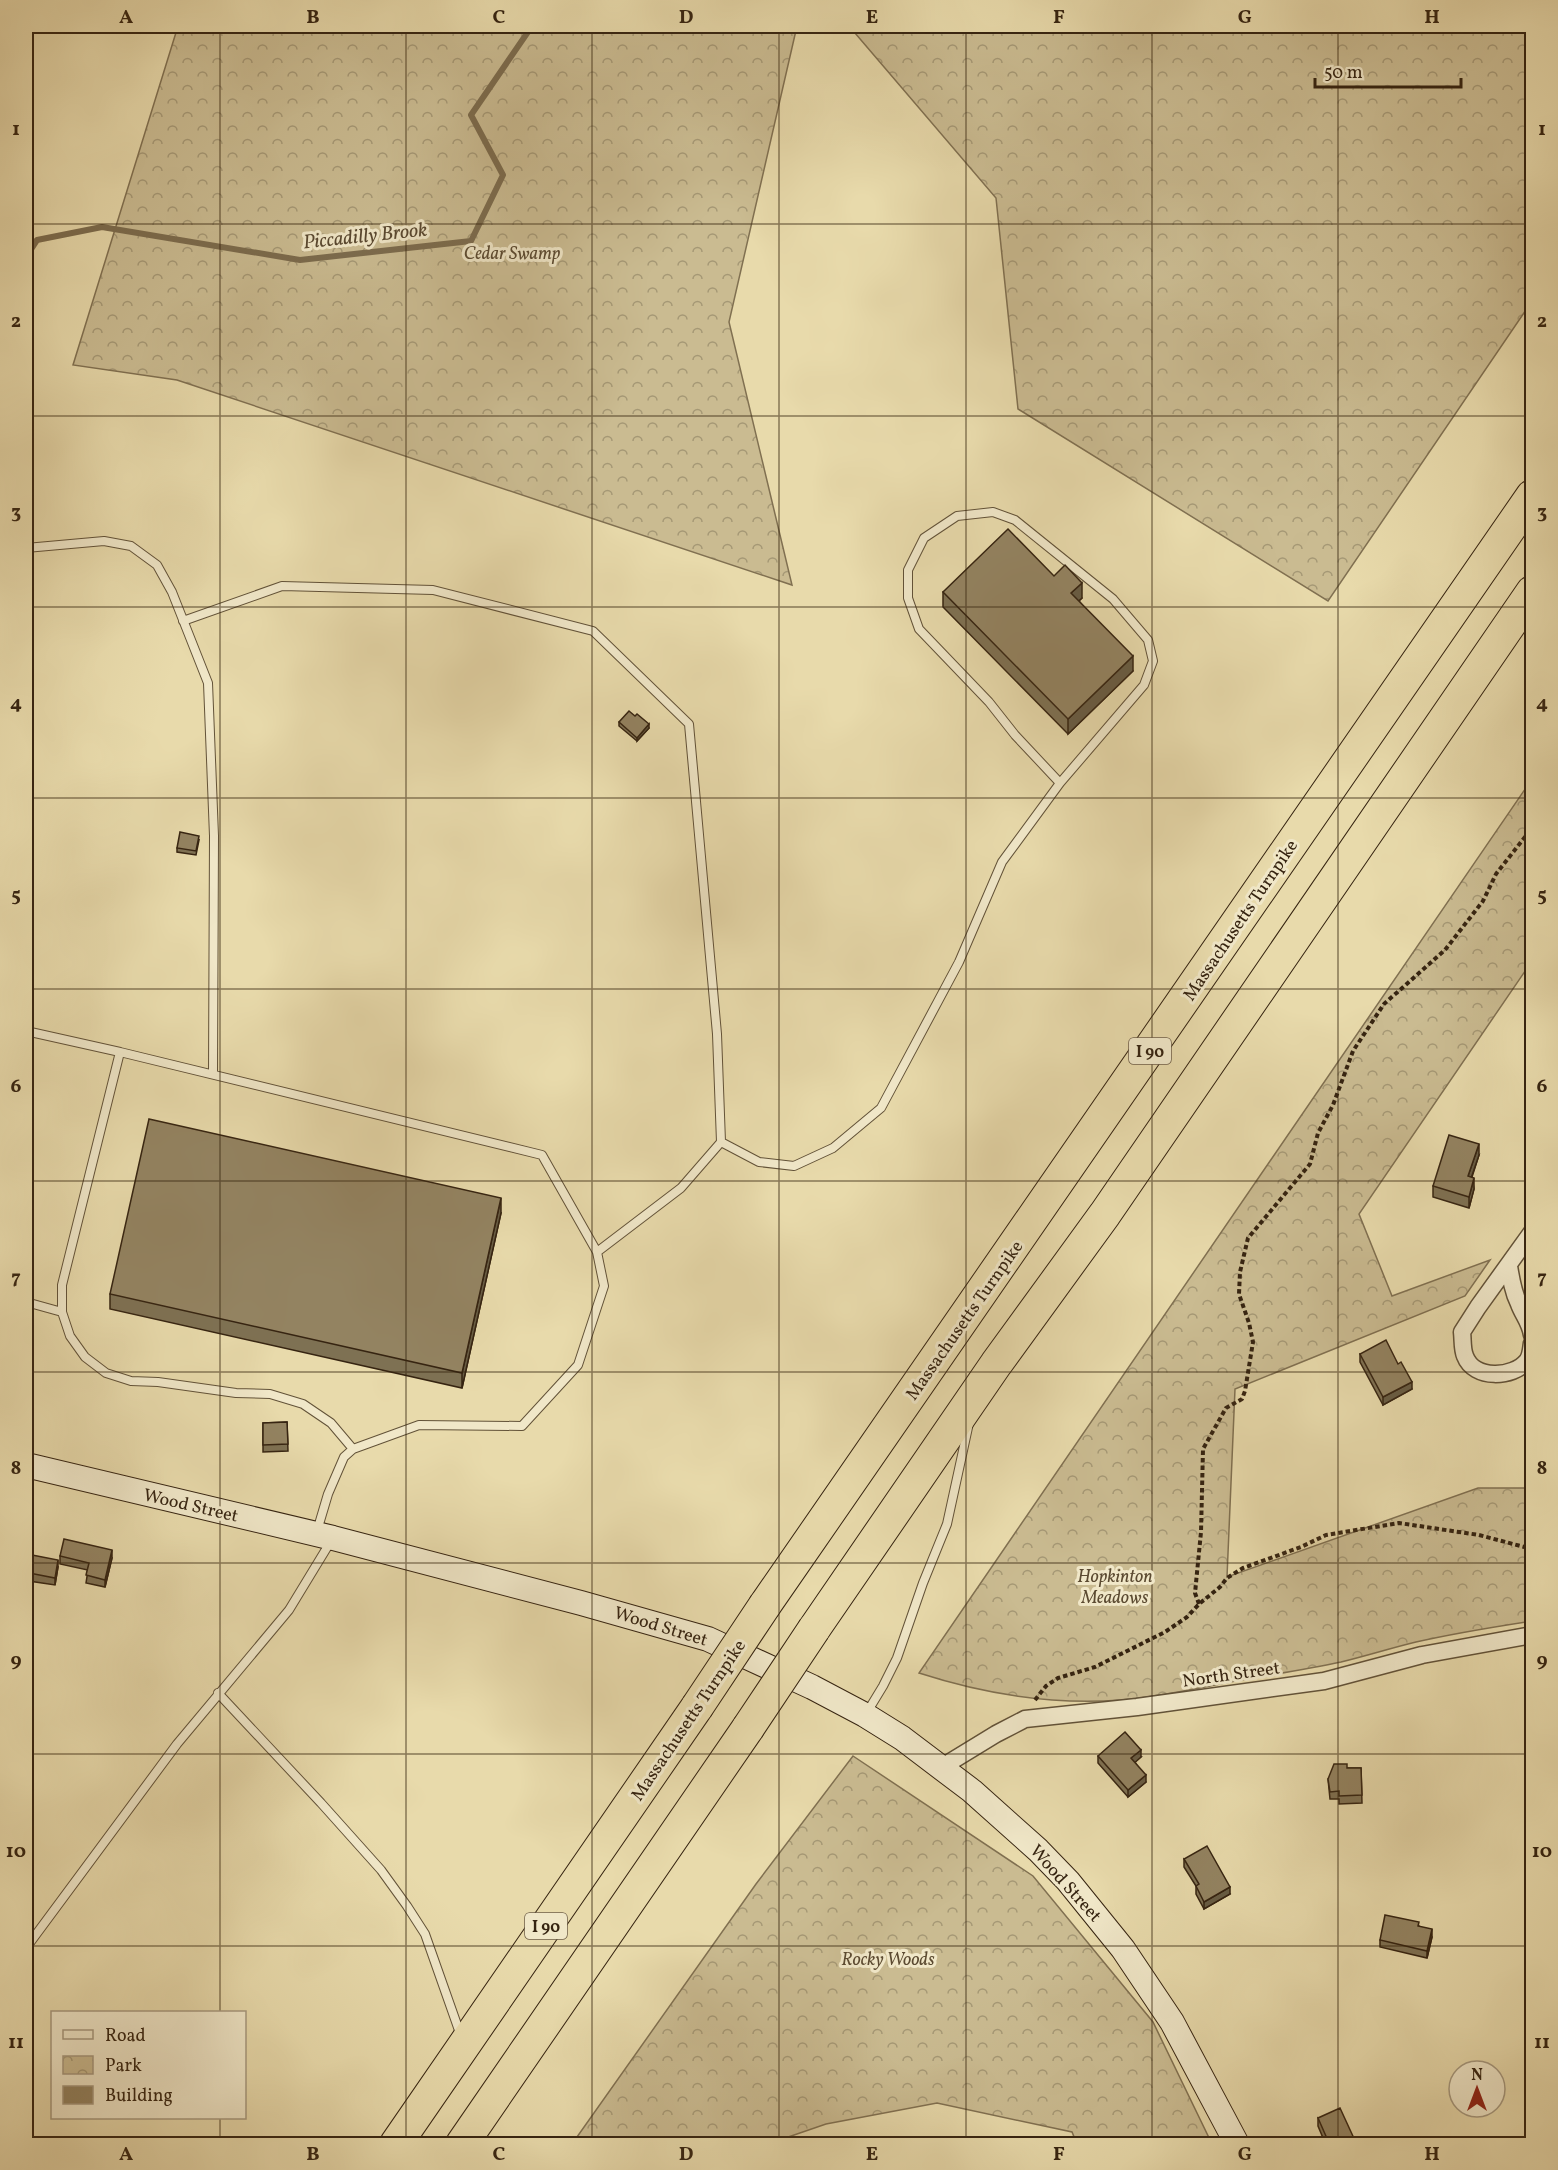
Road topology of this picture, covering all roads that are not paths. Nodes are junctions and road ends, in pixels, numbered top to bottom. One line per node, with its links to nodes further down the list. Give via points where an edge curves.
1 (1533, 496): 26 (highway, Massachusetts Turnpike / I 90, bridge)
2 (26, 548): 4 (lane, via 104,542 131,546 157,565)
3 (1533, 592): 17 (highway, via 1105,1214)
4 (183, 621): 8 (lane, via 208,683 214,836); 9 (lane, via 282,586 433,590 593,631 689,724 717,1034)
5 (1060, 783): 5 (lane, via 919,629 908,598 908,570 924,538 957,516 993,512 1015,520 1113,599 1148,640 1153,661 1144,685); 9 (lane, via 1002,862 959,962 881,1108 833,1148 794,1166 759,1162)
6 (26, 1031): 7 (lane)
7 (120, 1052): 8 (lane); 14 (lane, via 62,1285)
8 (213, 1074): 11 (lane, via 542,1155)
9 (722, 1142): 11 (lane, via 681,1188)
10 (1533, 1232): 12 (street)
11 (597, 1251): 18 (lane, via 604,1286 578,1365 522,1426 419,1425)
12 (1509, 1266): 15 (street, via 1519,1306); 16 (street, via 1462,1332 1465,1358 1480,1372 1502,1375 1519,1369 1529,1359)
13 (26, 1302): 14 (lane)
14 (62, 1312): 18 (lane, via 70,1336 86,1357 106,1373 131,1381 270,1394 303,1404 331,1423)
15 (1533, 1335)
16 (1533, 1343)
17 (974, 1395): 23 (lane, via 947,1524 897,1658); 28 (highway, bridge)
18 (353, 1449): 20 (lane, via 344,1457 327,1494)
19 (26, 1465): 20 (main road, Wood Street)
20 (324, 1536): 22 (lane, via 289,1610); 23 (main road, Wood Street, via 708,1639)
21 (1533, 1635): 24 (street, North Street, via 1422,1655 1324,1681 1025,1719)
22 (218, 1693): 25 (lane); 26 (lane, via 381,1870 407,1906 425,1934)
23 (865, 1715): 24 (main road, Wood Street)
24 (942, 1767): 29 (main road, Wood Street, via 1038,1850 1096,1914 1172,2022)
25 (26, 1948)
26 (464, 2045): 27 (highway, Massachusetts Turnpike / I 90)
27 (396, 2145)
28 (462, 2145)
29 (1237, 2145)

